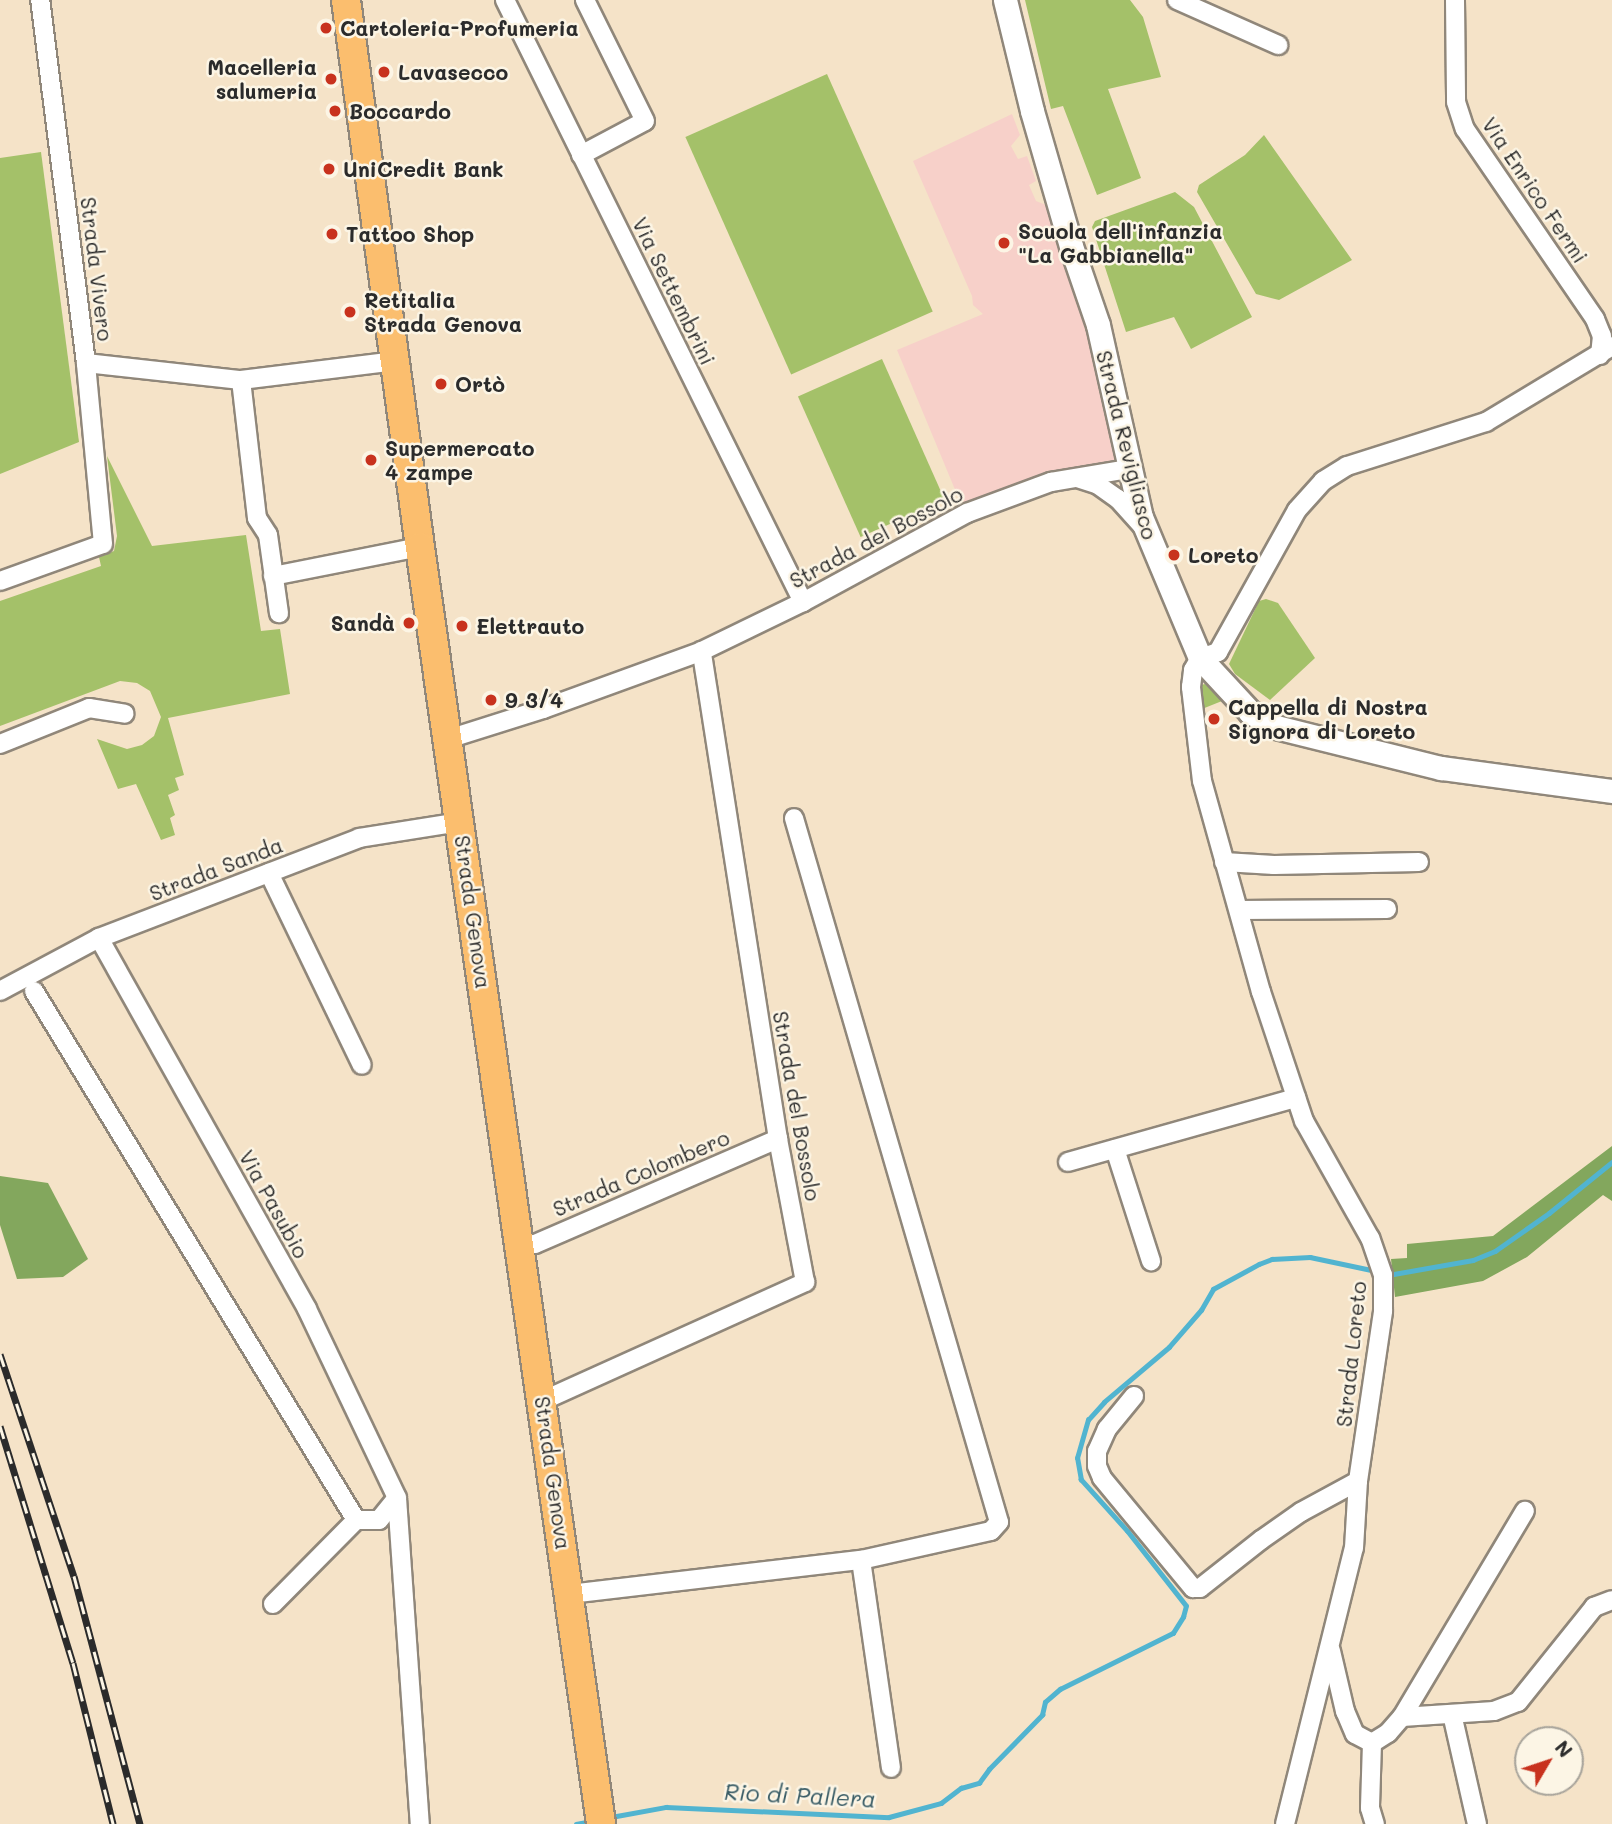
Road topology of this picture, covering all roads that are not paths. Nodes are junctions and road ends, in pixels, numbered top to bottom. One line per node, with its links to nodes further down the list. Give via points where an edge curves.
1 (40, 0): 12 (street, Strada Vivero)
2 (346, 0): 11 (main road, Strada Genova)
3 (505, 0): 9 (street, Via Settembrini)
4 (585, 0): 9 (street, via 645,121)
5 (1005, 0): 14 (street, Strada Revigliasco, via 1031,111 1098,326)
6 (1177, 0): 8 (street)
7 (1455, 0): 10 (street, Via Enrico Fermi, via 1456,102 1465,129 1595,319)
8 (1278, 45)
9 (581, 155): 20 (street, Via Settembrini)
10 (1606, 351): 23 (street, via 1486,422 1347,466 1323,481 1297,510 1218,652)
11 (396, 362): 13 (street); 17 (main road, Strada Genova)
12 (86, 363): 13 (street); 19 (street, Strada Vivero, via 103,544)
13 (241, 380): 18 (street, via 257,518 268,535)
14 (1129, 469): 15 (street, Strada del Bossolo); 16 (street, Strada Revigliasco)
15 (1077, 478): 16 (street, via 1118,499); 20 (street, Strada del Bossolo, via 1036,487 967,513)
16 (1147, 531): 23 (street, Strada Revigliasco)
17 (420, 547): 18 (street); 25 (main road, Strada Genova)
18 (273, 576): 21 (street)
19 (0, 581)
20 (803, 602): 22 (street, Strada del Bossolo)
21 (279, 613)
22 (702, 652): 25 (street, Strada del Bossolo); 40 (street, Strada del Bossolo)
23 (1200, 658): 27 (street, Strada Revigliasco, via 1251,712 1276,727 1441,768); 30 (street, Strada Loreto, via 1191,687 1202,781)
24 (125, 714): 26 (street, via 89,708)
25 (448, 739): 29 (main road, Strada Genova)
26 (0, 744)
27 (1612, 791)
28 (794, 818): 51 (street, via 999,1521 991,1531)
29 (460, 822): 32 (street, Strada Sanda, via 359,838); 43 (main road, Strada Genova)
30 (1224, 862): 31 (street); 34 (street, Strada Loreto)
31 (1419, 862)
32 (269, 873): 35 (street, Strada Sanda); 38 (street)
33 (1387, 909): 34 (street)
34 (1239, 911): 39 (street, Strada Loreto)
35 (99, 938): 36 (street, Strada Sanda); 48 (street, Via Pasubio, via 307,1309)
36 (0, 991)
37 (34, 991): 50 (street)
38 (362, 1065)
39 (1296, 1098): 41 (street); 47 (street, Strada Loreto, via 1304,1121 1370,1238 1382,1276 1374,1383)
40 (778, 1139): 43 (street, Strada Colombero, via 535,1244); 46 (street, Strada del Bossolo, via 805,1282)
41 (1115, 1149): 42 (street); 44 (street)
42 (1068, 1162)
43 (520, 1246): 46 (main road, Strada Genova)
44 (1151, 1261)
45 (1133, 1396): 47 (street, via 1107,1429 1097,1451 1097,1466 1101,1478 1193,1588 1200,1588 1301,1512)
46 (542, 1401): 52 (main road, Strada Genova)
47 (1358, 1481): 55 (street, Strada Loreto, via 1354,1548)
48 (397, 1498): 50 (street, via 379,1520); 61 (street, Via Pasubio)
49 (1525, 1511): 57 (street)
50 (356, 1520): 54 (street)
51 (861, 1560): 52 (street); 59 (street)
52 (570, 1594): 60 (main road, Strada Genova)
53 (1612, 1600): 56 (street, via 1594,1607 1518,1702 1494,1711)
54 (273, 1604)
55 (1330, 1646): 58 (street, via 1355,1734); 62 (street, Strada Loreto)
56 (1452, 1714): 57 (street); 64 (street)
57 (1402, 1717): 58 (street)
58 (1373, 1743): 63 (street, via 1370,1808)
59 (891, 1768)
60 (600, 1813)
61 (420, 1824)
62 (1285, 1824)
63 (1375, 1824)
64 (1477, 1824)

